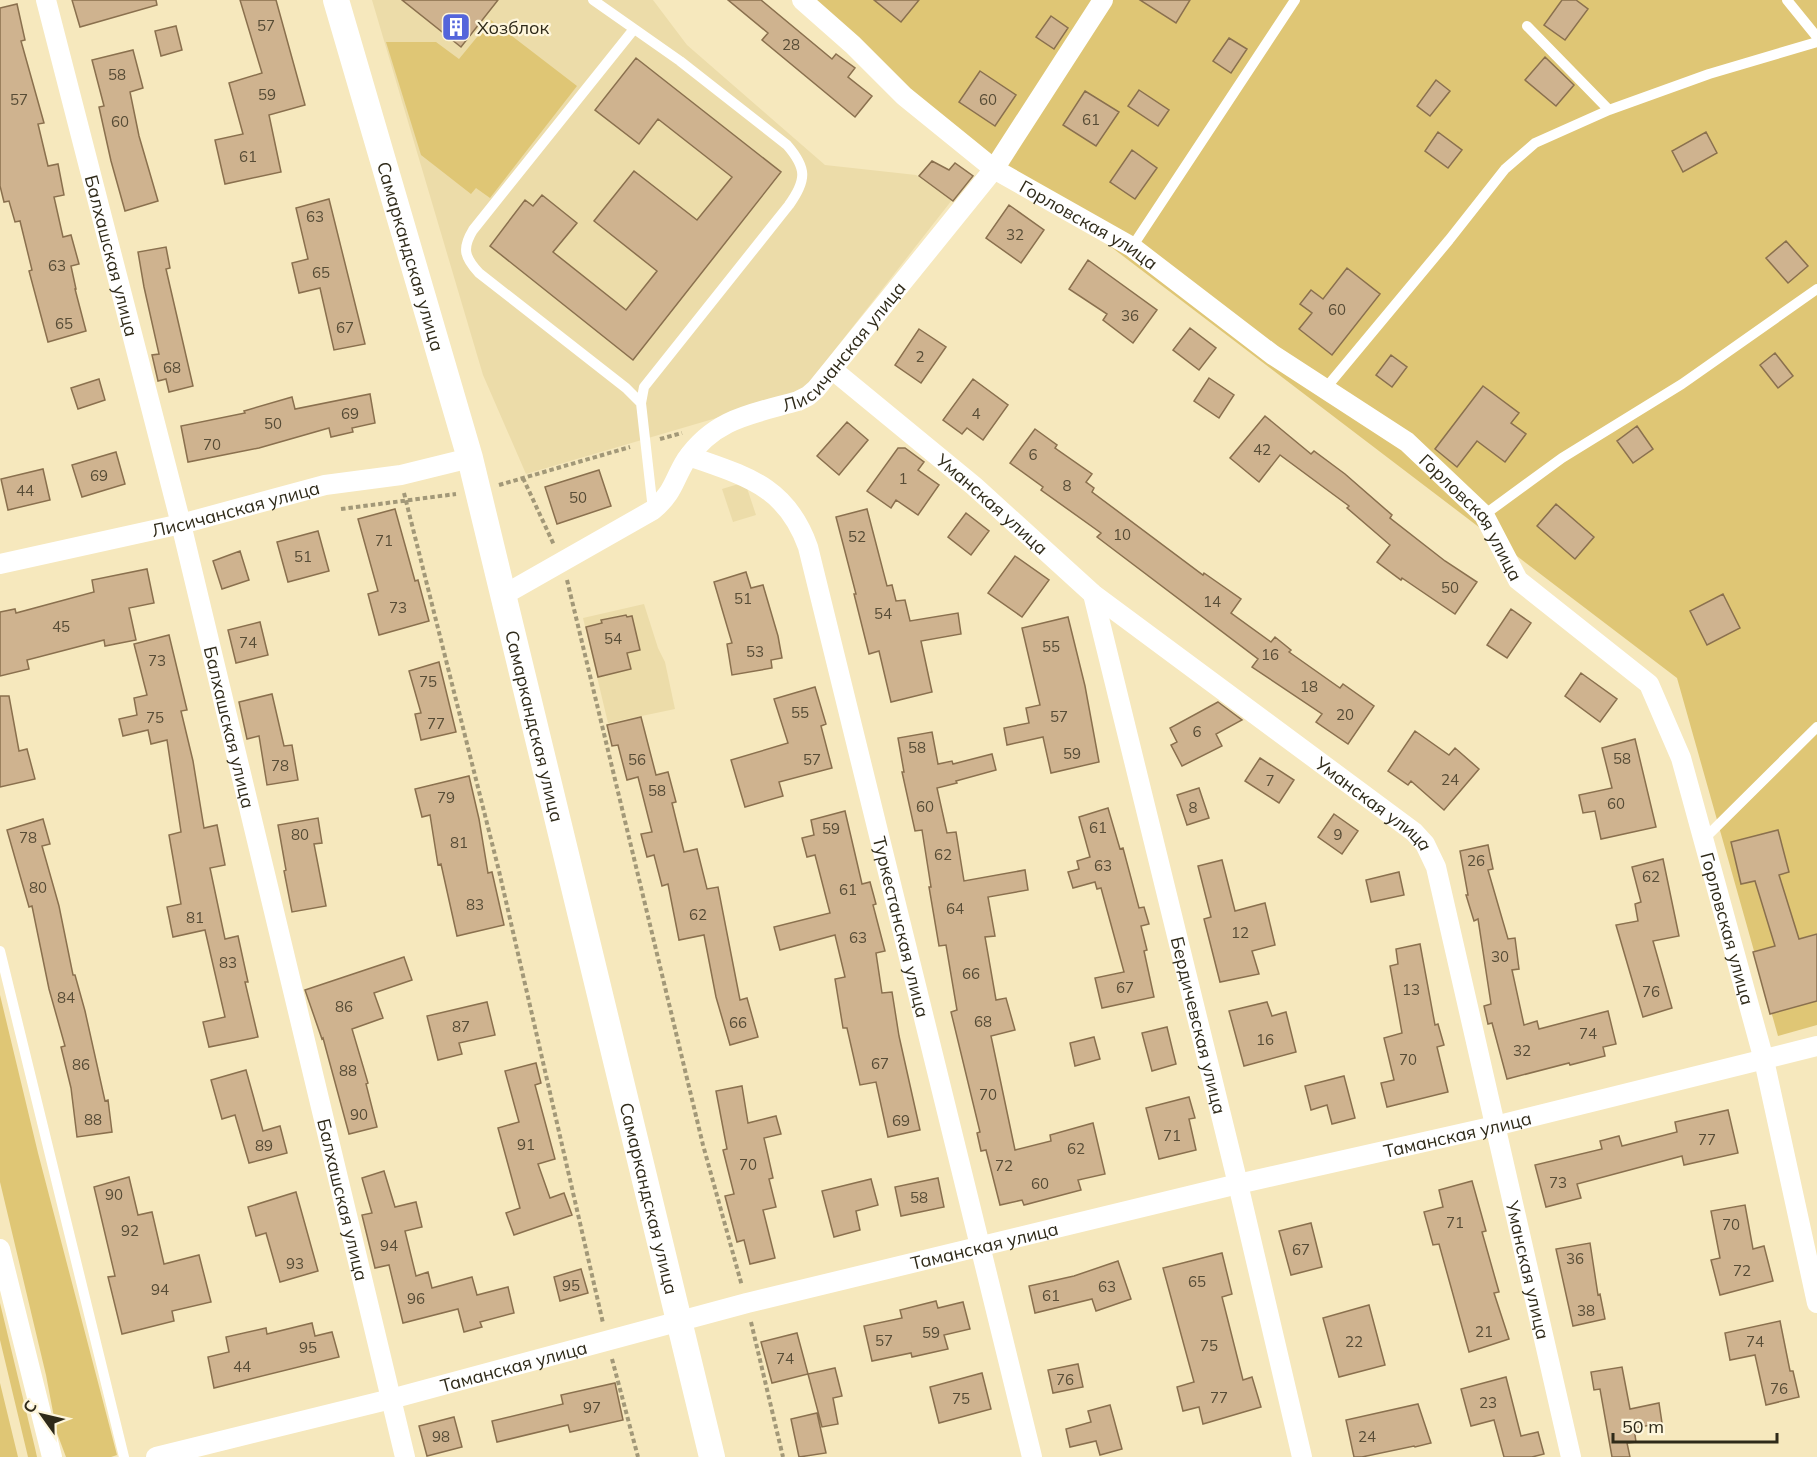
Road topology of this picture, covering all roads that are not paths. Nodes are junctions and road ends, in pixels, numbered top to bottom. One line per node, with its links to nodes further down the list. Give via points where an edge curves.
1 (46, 0): 22 (street, Балхашская улица)
2 (336, 0): 19 (street, Самаркандская улица)
3 (593, 0): 9 (lane)
4 (802, 0): 12 (street, Горловская улица, via 904,96)
5 (1103, 0): 12 (street, Лисичанская улица)
6 (1295, 0): 13 (lane)
7 (1787, 0): 10 (lane)
8 (1527, 26): 11 (lane)
9 (634, 29): 17 (lane, via 787,145 803,173 802,184 789,205 649,379); 17 (lane, via 473,230 465,250 479,273)
10 (1817, 40): 11 (lane)
11 (1609, 110): 16 (lane, via 1535,143 1505,169)
12 (994, 169): 13 (street, Горловская улица); 15 (street, Лисичанская улица)
13 (1132, 247): 16 (street, Горловская улица, via 1273,355)
14 (1817, 289): 21 (lane, via 1682,384 1562,458)
15 (833, 370): 18 (street, Лисичанская улица, via 808,396 719,427); 24 (street, Уманская улица, via 974,486)
16 (1325, 389): 21 (street, Горловская улица, via 1407,442)
17 (641, 403): 20 (lane)
18 (689, 456): 20 (street, Лисичанская улица, via 671,492); 33 (street, Туркестанская улица, via 762,485 784,504 802,530)
19 (470, 458): 22 (street, Лисичанская улица, via 401,475 326,485); 25 (street, Самаркандская улица)
20 (653, 510): 25 (street, Лисичанская улица)
21 (1484, 515): 27 (street, Горловская улица, via 1518,580 1649,684 1681,758)
22 (181, 524): 23 (street, Лисичанская улица); 37 (street, Балхашская улица)
23 (0, 564)
24 (1093, 594): 31 (street, Уманская улица, via 1425,844 1436,867); 32 (street, Бердичевская улица)
25 (502, 596): 36 (street, Самаркандская улица)
26 (1817, 728): 27 (lane)
27 (1703, 840): 30 (street, Горловская улица)
28 (0, 951): 39 (lane)
29 (1817, 1046): 30 (street, Таманская улица)
30 (1764, 1060): 31 (street, Таманская улица); 35 (street, Горловская улица)
31 (1495, 1126): 32 (street, Таманская улица); 45 (street, Уманская улица)
32 (1239, 1184): 33 (street, Таманская улица); 44 (street, Бердичевская улица)
33 (982, 1246): 36 (street, Таманская улица); 43 (street, Туркестанская улица)
34 (0, 1248): 38 (street)
35 (1817, 1303)
36 (679, 1320): 37 (street, Таманская улица); 42 (street, Самаркандская улица)
37 (392, 1398): 40 (street, Таманская улица); 41 (street, Балхашская улица)
38 (52, 1457)
39 (124, 1457)
40 (156, 1457)
41 (405, 1457)
42 (712, 1457)
43 (1032, 1457)
44 (1302, 1457)
45 (1571, 1457)

